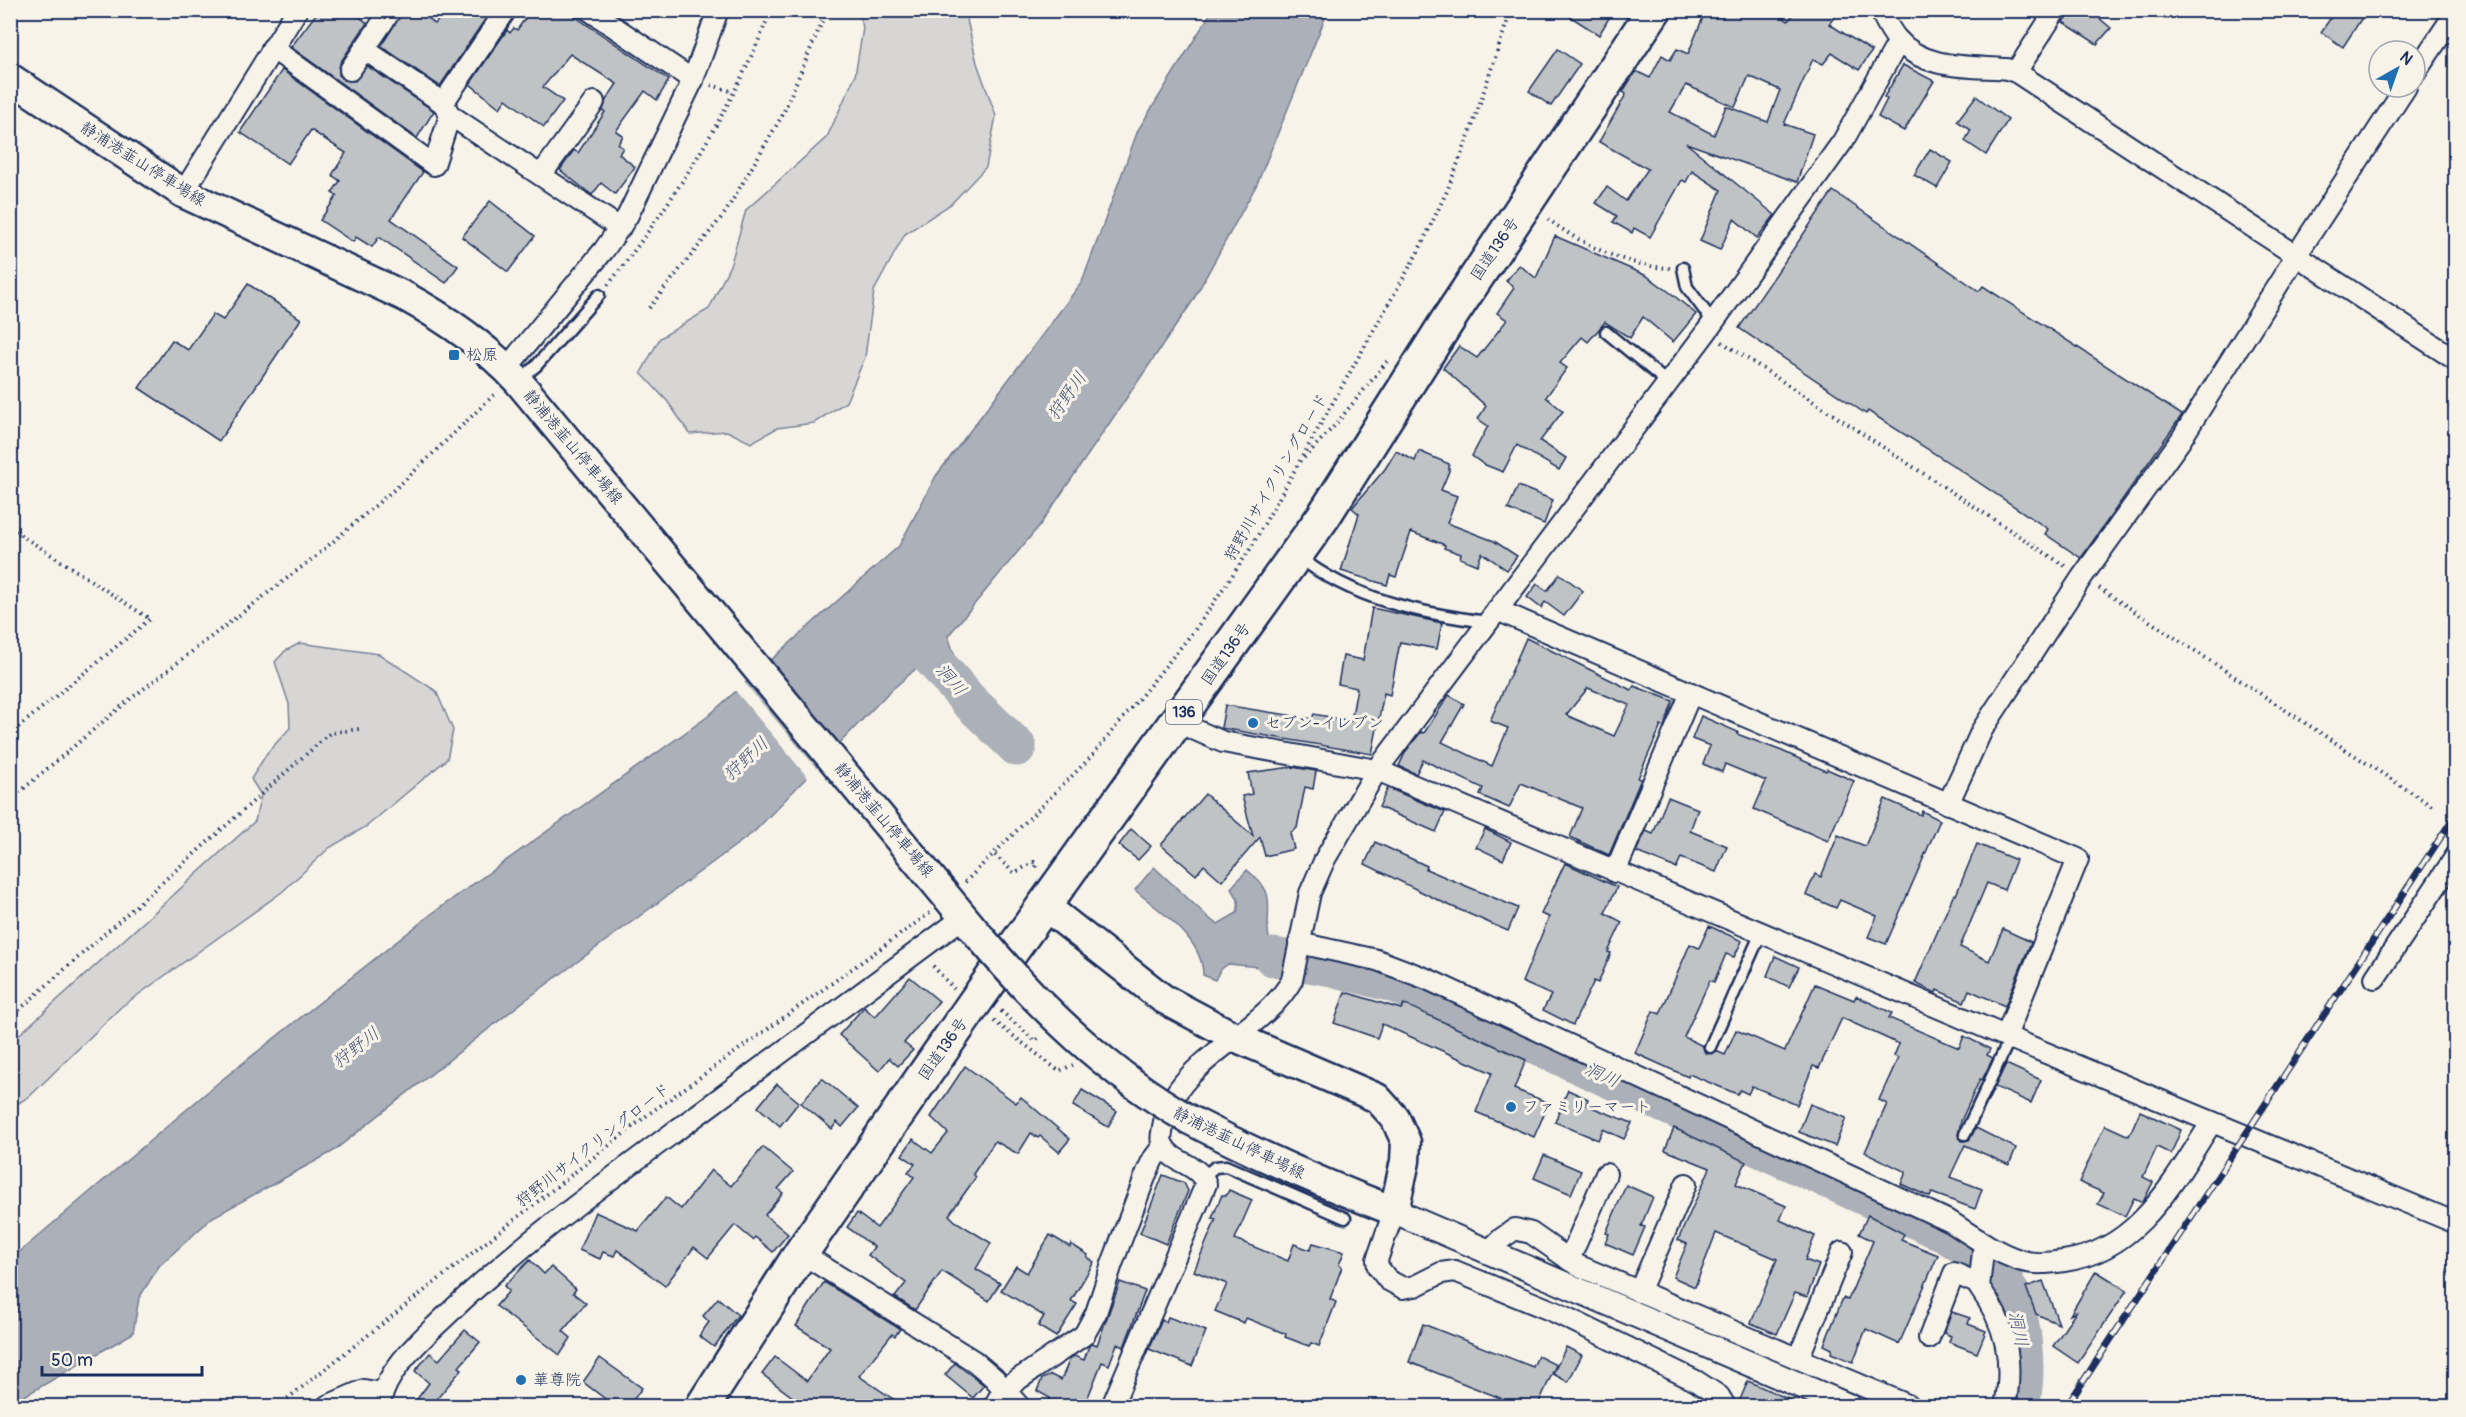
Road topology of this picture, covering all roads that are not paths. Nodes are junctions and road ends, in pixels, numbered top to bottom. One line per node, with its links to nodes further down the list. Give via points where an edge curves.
1 (297, 10): 11 (street)
2 (391, 10): 12 (street)
3 (506, 10): 20 (street)
4 (589, 10): 17 (street)
5 (718, 10): 17 (street)
6 (1654, 10): 32 (highway, 国道136号 / 136)
7 (1880, 10): 10 (street)
8 (2056, 10): 15 (street)
9 (2456, 12): 13 (street)
10 (1899, 41): 15 (street, via 1935,63); 27 (street, via 1843,141)
11 (272, 48): 20 (street, via 434,165); 22 (street)
12 (364, 49): 14 (street); 20 (street)
13 (2427, 55)
14 (350, 70)
15 (2016, 72): 24 (street)
16 (10, 78): 22 (main road, 静浦港韮山停車場線)
17 (693, 80): 23 (street)
18 (2398, 99): 24 (street)
19 (594, 102): 21 (street)
20 (447, 109): 21 (street)
21 (542, 175): 23 (street)
22 (183, 193): 30 (main road, 静浦港韮山停車場線, via 440,316 467,335)
23 (620, 228): 30 (street)
24 (2295, 256): 29 (street); 37 (street, via 2180,441 2082,577 1982,730)
25 (1683, 268): 27 (lane, via 1687,288)
26 (599, 295): 30 (lane, via 536,366)
27 (1710, 327): 31 (street)
28 (1606, 332): 31 (lane)
29 (2456, 360)
30 (511, 383): 41 (main road, 静浦港韮山停車場線)
31 (1668, 383): 33 (street)
32 (1296, 555): 33 (lane, via 1334,582 1394,604); 35 (highway, 国道136号 / 136)
33 (1493, 616): 34 (street); 36 (street)
34 (1691, 693): 37 (street); 39 (street)
35 (1177, 722): 36 (street, via 1223,742); 40 (highway, 国道136号 / 136)
36 (1377, 770): 39 (street); 43 (street, via 1325,859 1310,893)
37 (1948, 804): 46 (street, via 2079,860)
38 (2456, 856): 44 (street)
39 (1615, 872): 42 (street)
40 (1045, 906): 45 (main road, via 1162,998); 60 (highway, 国道136号 / 136)
41 (972, 928): 54 (main road, 静浦港韮山停車場線, bridge, via 1020,984 1083,1044 1154,1100 1241,1146 1332,1188); 67 (street, via 662,1141 548,1228 481,1282 417,1344 394,1372)
42 (1761, 933): 46 (street); 47 (lane)
43 (1298, 946): 45 (street, via 1292,980 1274,1004); 57 (street, via 1377,960 1427,979 1951,1222)
44 (2375, 978)
45 (1235, 1037): 50 (street, via 1204,1063 1176,1095 1164,1123); 54 (main road, via 1368,1093 1395,1118 1406,1142)
46 (2008, 1037): 48 (street); 49 (lane)
47 (1710, 1047)
48 (2212, 1122): 56 (street); 57 (street, via 2164,1194 2135,1229 2117,1243 2080,1259 2035,1264)
49 (1965, 1134)
50 (1163, 1146): 52 (street); 66 (street, via 1147,1172 1096,1313 1084,1335)
51 (1606, 1174): 61 (street)
52 (1204, 1176): 55 (lane, via 1215,1167 1226,1166); 72 (street, via 1204,1192)
53 (1686, 1184): 63 (street)
54 (1394, 1211): 58 (street); 73 (street, via 1377,1260 1382,1273 1395,1284 1411,1288 1441,1273 1460,1273 1555,1312 1696,1381 1719,1396)
55 (1345, 1218)
56 (2456, 1223)
57 (1984, 1244): 62 (street)
58 (1488, 1252): 61 (street, via 1515,1229 1532,1233); 74 (street)
59 (1842, 1252): 65 (street)
60 (801, 1253): 66 (street, via 974,1361); 69 (highway, 国道136号 / 136)
61 (1569, 1260): 63 (street)
62 (1979, 1279): 64 (street, via 1954,1273); 76 (street, via 1979,1287 2002,1326 2007,1350 2009,1374)
63 (1640, 1292): 65 (street)
64 (1929, 1338)
65 (1798, 1359): 75 (street)
66 (1004, 1389): 70 (street); 71 (street)
67 (380, 1400): 68 (street, via 364,1390)
68 (327, 1407)
69 (703, 1407)
70 (994, 1407)
71 (1020, 1407)
72 (1112, 1407)
73 (1725, 1407)
74 (1848, 1407)
75 (1910, 1407)
76 (2004, 1407)

